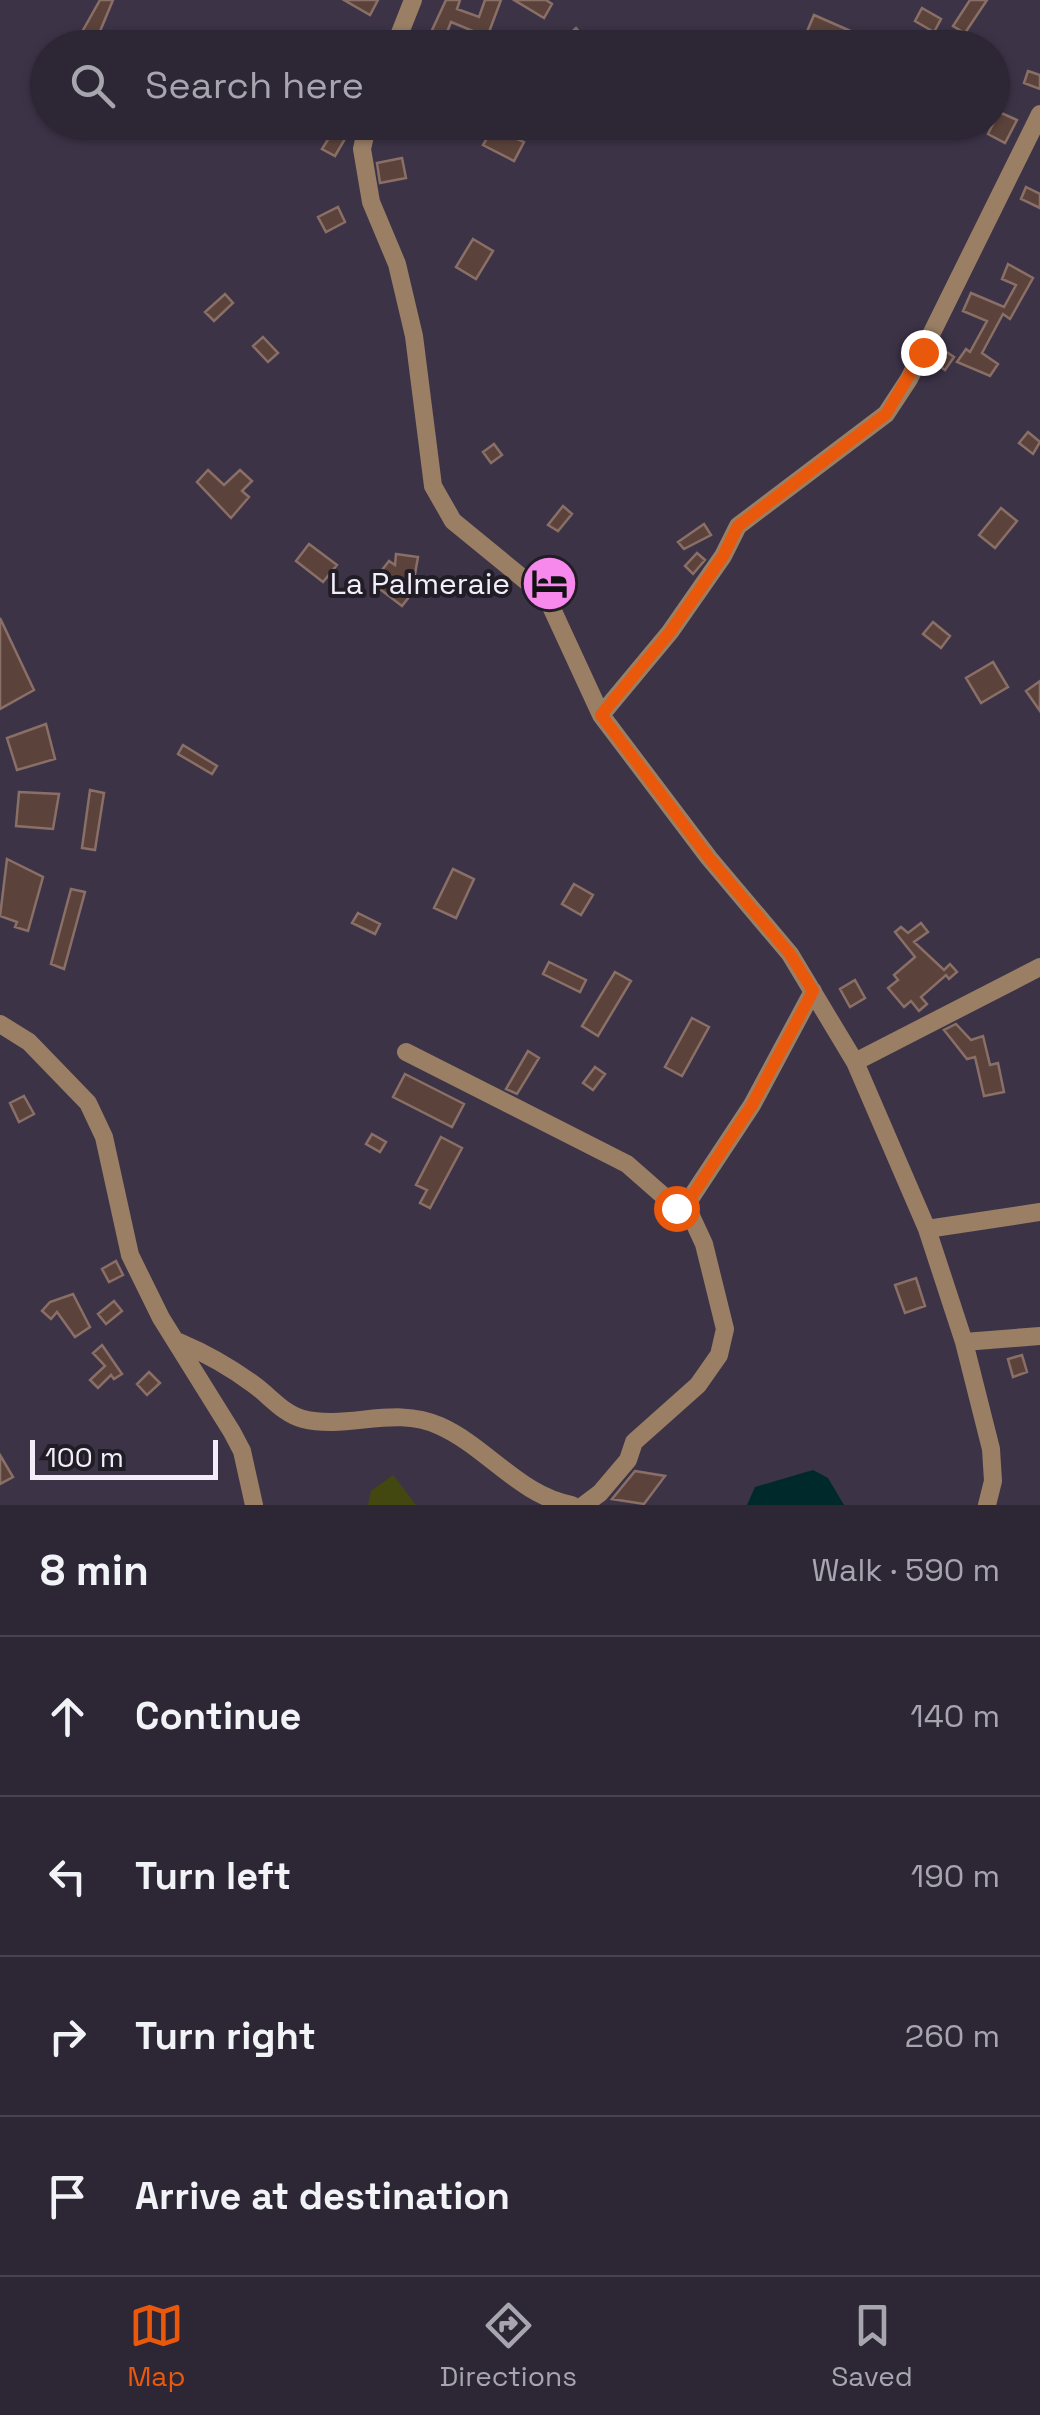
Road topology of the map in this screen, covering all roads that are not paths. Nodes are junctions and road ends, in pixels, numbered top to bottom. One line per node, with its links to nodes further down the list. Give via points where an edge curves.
1 (413, 0): 2 (street)
2 (401, 30)
3 (1040, 114): 5 (street)
4 (364, 140): 6 (street, via 369,189 414,336 432,486 452,520 548,598)
5 (1034, 142): 6 (street, via 886,414 738,526 670,632)
6 (601, 715): 8 (street)
7 (1040, 967): 11 (street)
8 (813, 991): 11 (street); 12 (street, via 752,1105)
9 (0, 1024): 16 (street, via 29,1042 88,1103 104,1137 130,1255)
10 (406, 1052): 12 (street, via 627,1164 676,1208)
11 (855, 1062): 14 (street)
12 (686, 1205): 20 (street, via 704,1244 725,1328 718,1355 698,1385 634,1442 628,1460)
13 (1040, 1212): 14 (street)
14 (927, 1228): 17 (street)
15 (1040, 1336): 17 (street)
16 (179, 1342): 18 (street, via 242,1451); 19 (street, via 298,1418 417,1418 444,1427 534,1490)
17 (964, 1342): 21 (street, via 991,1449)
18 (254, 1505)
19 (572, 1505)
20 (584, 1505)
21 (987, 1505)

